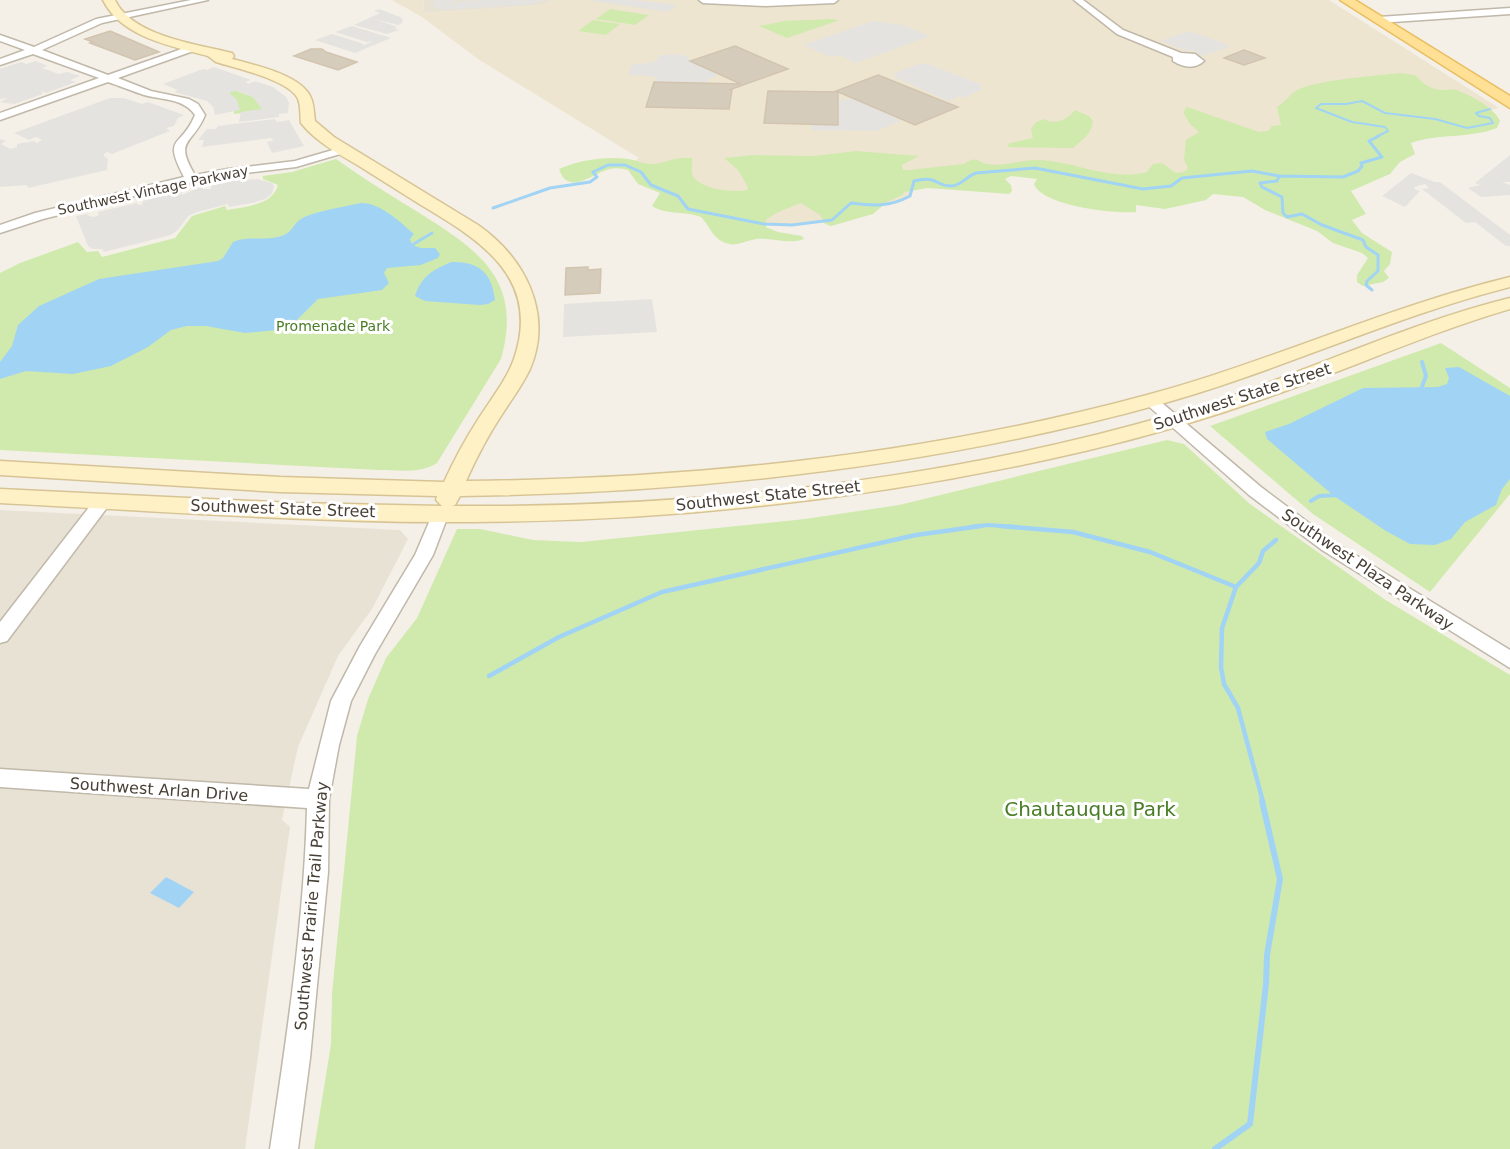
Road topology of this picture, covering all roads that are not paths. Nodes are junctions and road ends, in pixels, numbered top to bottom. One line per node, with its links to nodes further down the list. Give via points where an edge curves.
1 (204, 0): 7 (street)
2 (702, 0): 3 (street)
3 (834, 0)
4 (1078, 0): 14 (street, via 1120,32)
5 (1346, 0): 10 (main road)
6 (1362, 0): 10 (main road)
7 (117, 9): 12 (main road, Southwest Prairie Trail Parkway, via 146,33); 13 (street)
8 (1510, 11): 10 (street)
9 (1510, 16): 10 (street)
10 (1390, 22): 17 (main road); 18 (main road)
11 (0, 38): 13 (street)
12 (193, 48): 16 (street); 20 (main road, Southwest Prairie Trail Parkway, via 295,87 304,99 308,123)
13 (34, 51): 15 (street); 16 (street)
14 (1179, 56)
15 (0, 62)
16 (108, 78): 19 (street); 21 (street, via 185,101 198,111 199,120 178,148)
17 (1510, 89)
18 (1510, 103)
19 (0, 117)
20 (343, 150): 21 (street, Southwest Vintage Parkway, via 296,164); 30 (main road, Southwest Prairie Trail Parkway, via 483,237 504,257 527,298 530,327 524,360)
21 (191, 180): 22 (street, Southwest Vintage Parkway)
22 (0, 229)
23 (1510, 282): 25 (main road, Southwest State Street, via 1405,311 1232,376)
24 (1510, 303): 26 (main road, Southwest State Street)
25 (1150, 400): 26 (street, Southwest Plaza Parkway); 30 (main road, Southwest State Street, via 1024,430 866,459 632,483)
26 (1173, 420): 33 (main road, Southwest State Street, via 1016,459 835,489 652,508); 35 (street, Southwest Plaza Parkway, via 1255,491 1328,546)
27 (0, 468): 28 (main road, Southwest State Street)
28 (103, 474): 29 (main road, Southwest State Street); 32 (main road, via 108,492)
29 (295, 484): 30 (main road, Southwest State Street); 32 (main road, via 131,489)
30 (452, 489): 33 (main road, Southwest Prairie Trail Parkway)
31 (0, 496): 32 (main road, Southwest State Street)
32 (103, 501): 33 (main road, Southwest State Street); 34 (street)
33 (441, 513): 37 (street, Southwest Prairie Trail Parkway, via 424,555 341,701)
34 (0, 636)
35 (1510, 660)
36 (0, 778): 37 (street, Southwest Arlan Drive)
37 (318, 799): 38 (street, Southwest Prairie Trail Parkway, via 317,872)
38 (284, 1149)

